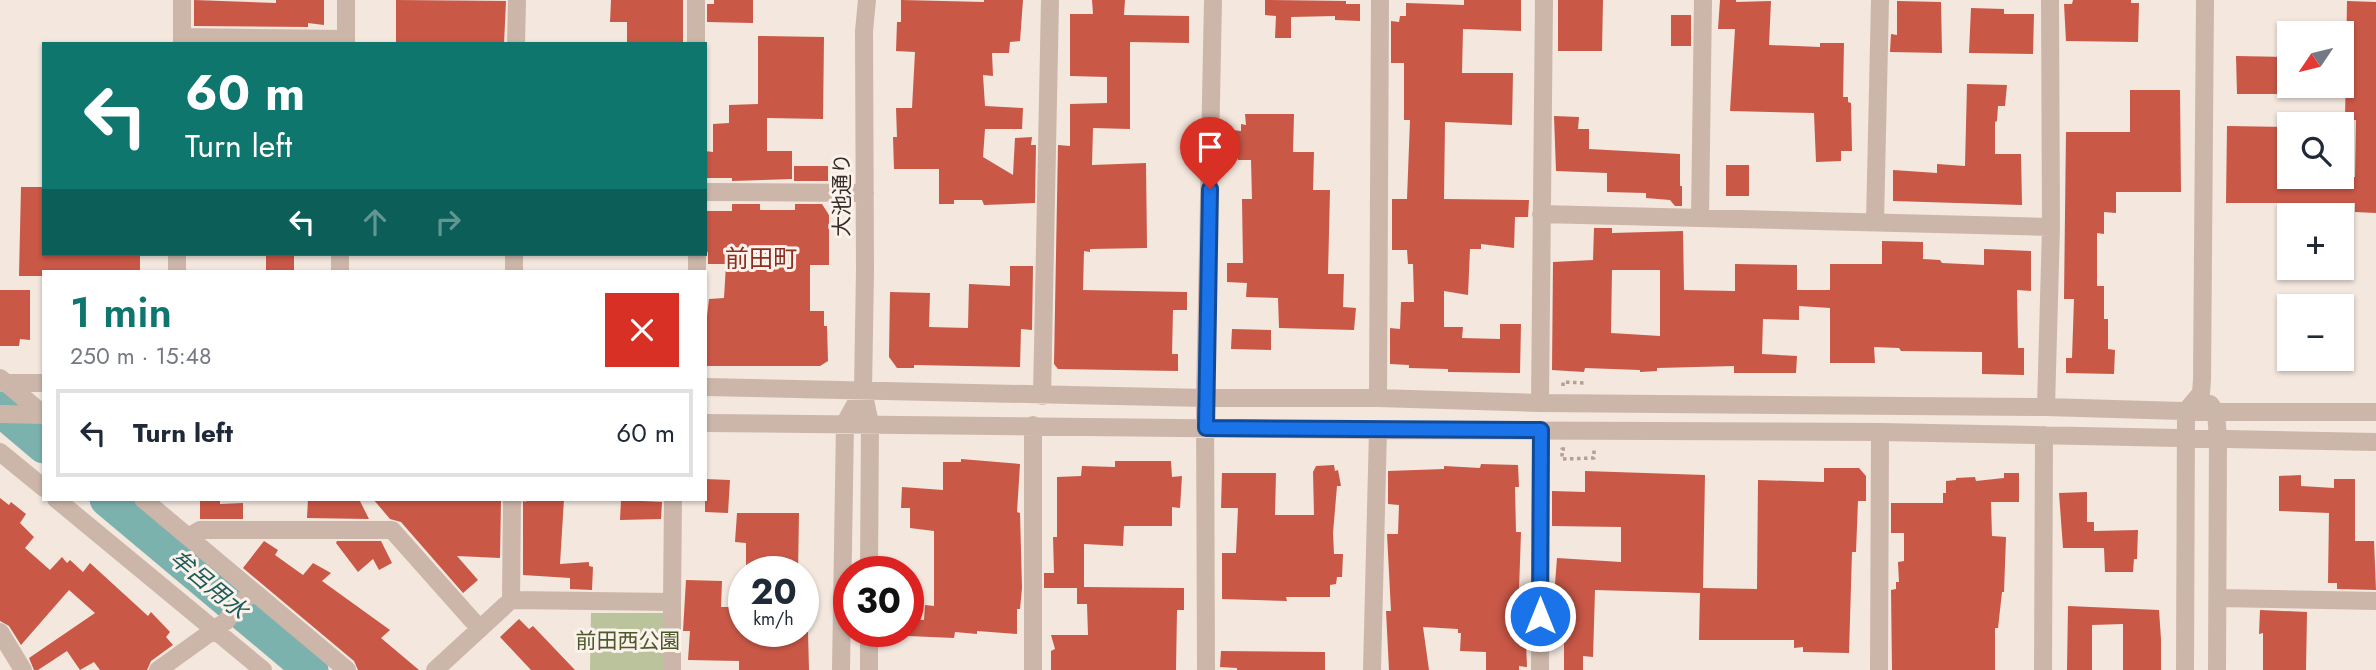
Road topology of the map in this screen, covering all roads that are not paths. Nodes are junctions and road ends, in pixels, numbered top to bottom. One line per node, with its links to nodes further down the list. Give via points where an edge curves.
1 (182, 0): 14 (street)
2 (346, 0): 15 (street)
3 (517, 0): 16 (street)
4 (696, 0): 17 (street)
5 (867, 0): 19 (street, 大池通り)
6 (1050, 0): 29 (street)
7 (1213, 0): 30 (street)
8 (1380, 0): 31 (street)
9 (1544, 0): 20 (street)
10 (1703, 0): 21 (street)
11 (1880, 0): 22 (street)
12 (2049, 0): 23 (street)
13 (2204, 0): 28 (street)
14 (182, 40): 15 (street)
15 (346, 41)
16 (516, 42)
17 (696, 42)
18 (707, 192): 19 (street)
19 (865, 193): 27 (street, 大池通り)
20 (1541, 214): 21 (street); 32 (street)
21 (1700, 218): 22 (street)
22 (1875, 222): 23 (street)
23 (2051, 227): 33 (street)
24 (2, 381): 25 (street); 38 (street)
25 (42, 383)
26 (707, 387): 27 (street)
27 (863, 390): 29 (street); 40 (street, 大池通り); 41 (street, 大池通り)
28 (2201, 393): 34 (street); 35 (street)
29 (1042, 396): 30 (street)
30 (1205, 398): 31 (street); 43 (street)
31 (1378, 398): 32 (street)
32 (1540, 403): 33 (street)
33 (2046, 407): 34 (street)
34 (2186, 411): 35 (street); 48 (street)
35 (2216, 412): 36 (street); 49 (street)
36 (2376, 412)
37 (0, 414): 38 (street)
38 (38, 415)
39 (707, 423): 40 (street)
40 (845, 423): 41 (street); 74 (street, 大池通り)
41 (870, 424): 42 (street); 58 (street, 大池通り)
42 (1033, 425): 43 (street); 76 (street)
43 (1206, 428): 44 (street); 77 (street)
44 (1378, 430): 45 (street); 78 (street)
45 (1541, 430): 46 (street); 79 (street)
46 (1880, 432): 47 (street); 80 (street)
47 (2044, 435): 48 (street); 81 (street)
48 (2187, 438): 49 (street); 82 (street)
49 (2218, 439): 50 (street); 60 (street)
50 (2376, 442)
51 (0, 453): 52 (street)
52 (42, 486)
53 (59, 501): 64 (street)
54 (146, 501): 57 (street)
55 (512, 501): 61 (street)
56 (673, 501): 63 (street)
57 (188, 537): 59 (street); 65 (street, via 200,530 392,530)
58 (869, 556)
59 (249, 595): 64 (street); 71 (street)
60 (2218, 598): 62 (street); 83 (street)
61 (511, 600): 63 (street); 65 (street)
62 (2376, 601)
63 (672, 602): 73 (street)
64 (221, 625): 69 (street); 70 (street)
65 (480, 629): 72 (street)
66 (0, 632): 68 (street)
67 (869, 647): 75 (street)
68 (23, 670)
69 (158, 670)
70 (263, 670)
71 (347, 670)
72 (435, 670)
73 (672, 670)
74 (841, 670)
75 (869, 670)
76 (1034, 670)
77 (1206, 670)
78 (1372, 670)
79 (1540, 670)
80 (1878, 670)
81 (2043, 670)
82 (2185, 670)
83 (2217, 670)

